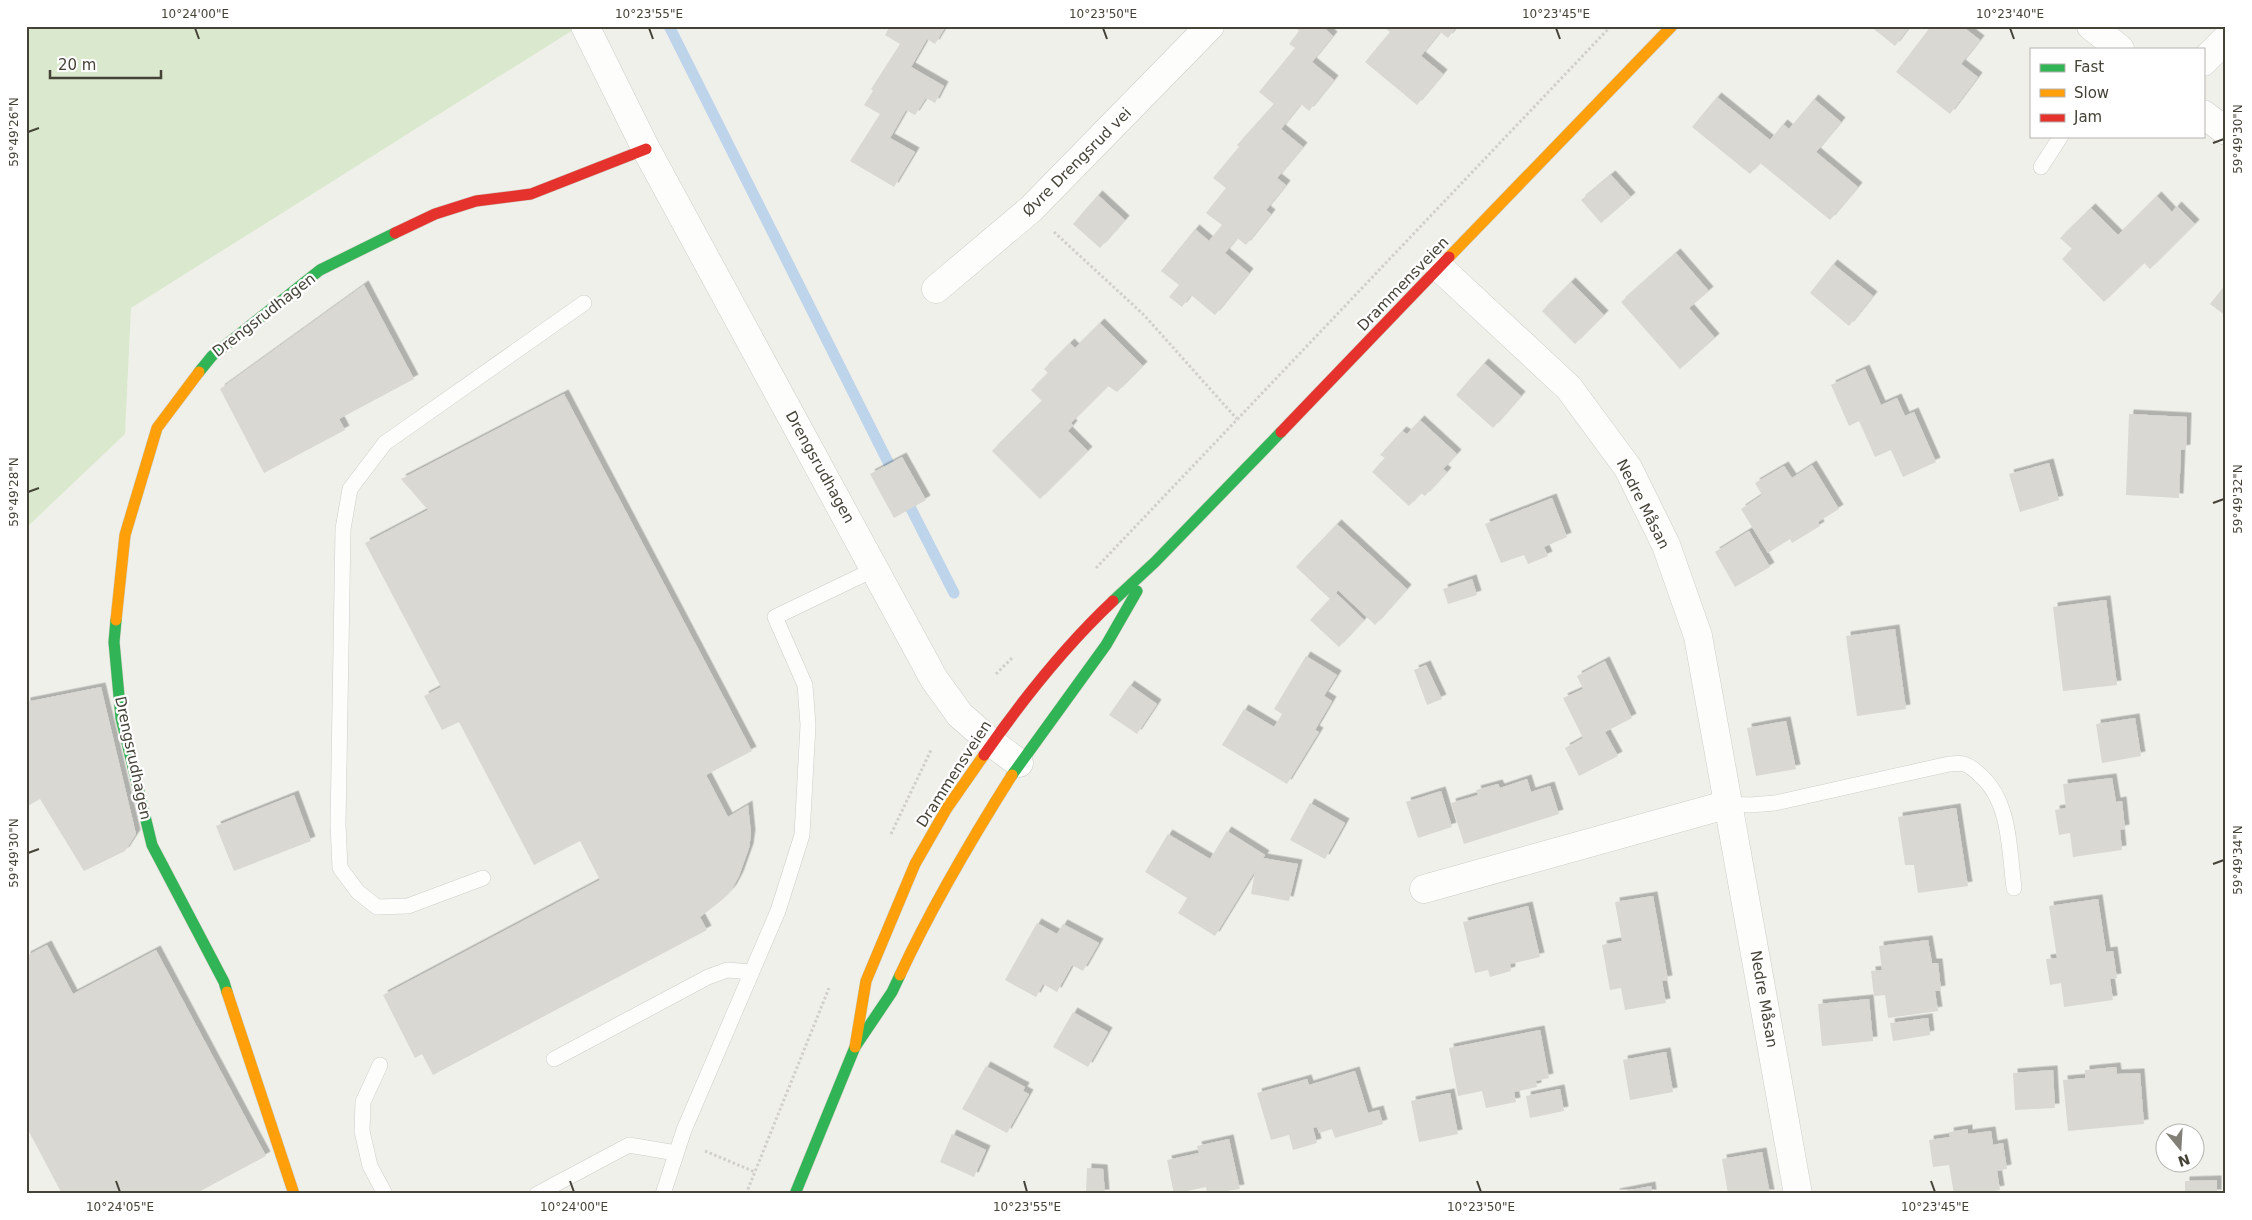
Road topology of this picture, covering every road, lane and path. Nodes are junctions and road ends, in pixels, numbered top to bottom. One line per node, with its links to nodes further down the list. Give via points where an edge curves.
1 (585, 26): 12 (street, Drengsrudhagen)
2 (1210, 26): 14 (street, Øvre Drengsrud vei)
3 (1611, 26): 18 (path)
4 (1672, 26): 15 (main road, Drammensveien)
5 (2091, 26): 7 (street)
6 (2226, 39): 8 (street)
7 (2119, 48)
8 (2204, 61)
9 (2204, 115): 10 (street)
10 (2226, 131)
11 (2061, 138): 13 (lane)
12 (646, 149): 20 (street, Drengsrudhagen); 36 (main road, Drengsrudhagen, via 531,194 476,201 435,214 320,270 212,356 157,428 125,535 114,642 121,718 152,844 224,982)
13 (2040, 168)
14 (1030, 210): 16 (street, Øvre Drengsrud vei); 18 (path, via 1144,315)
15 (1440, 268): 19 (main road, Drammensveien); 26 (street, Nedre Måsan, via 1570,388 1628,468 1666,545 1698,636)
16 (936, 289)
17 (584, 303): 27 (lane, via 385,442 350,489 343,530 340,868 358,892 376,907 408,906)
18 (1237, 419): 21 (path)
19 (1155, 562): 24 (main road, Drammensveien, via 1078,634 1018,706); 25 (main road, Drammensveien, via 1106,644)
20 (876, 569): 24 (street, Drengsrudhagen, via 934,679 960,715); 30 (lane, via 775,617 805,685 808,726 802,835 778,911)
21 (1090, 575)
22 (1016, 653): 23 (path)
23 (996, 674)
24 (992, 743): 25 (street, Drengsrudhagen); 31 (main road, Drammensveien, via 947,808 915,864 866,981)
25 (1019, 763): 31 (main road, Drammensveien, via 925,921 892,992)
26 (1730, 804): 28 (lane, via 1775,803 1949,764 1964,764 1989,782 2000,801); 29 (street); 41 (street, Nedre Måsan)
27 (483, 878)
28 (2014, 888)
29 (1424, 889)
30 (751, 972): 32 (lane, via 726,970 708,977); 34 (lane)
31 (855, 1046): 40 (main road, Drammensveien)
32 (554, 1059)
33 (380, 1065): 37 (lane, via 363,1102 362,1131 370,1166)
34 (678, 1147): 35 (path); 38 (lane, via 629,1145); 39 (lane)
35 (755, 1172)
36 (294, 1194)
37 (385, 1194)
38 (537, 1194)
39 (663, 1194)
40 (795, 1194)
41 (1798, 1194)

